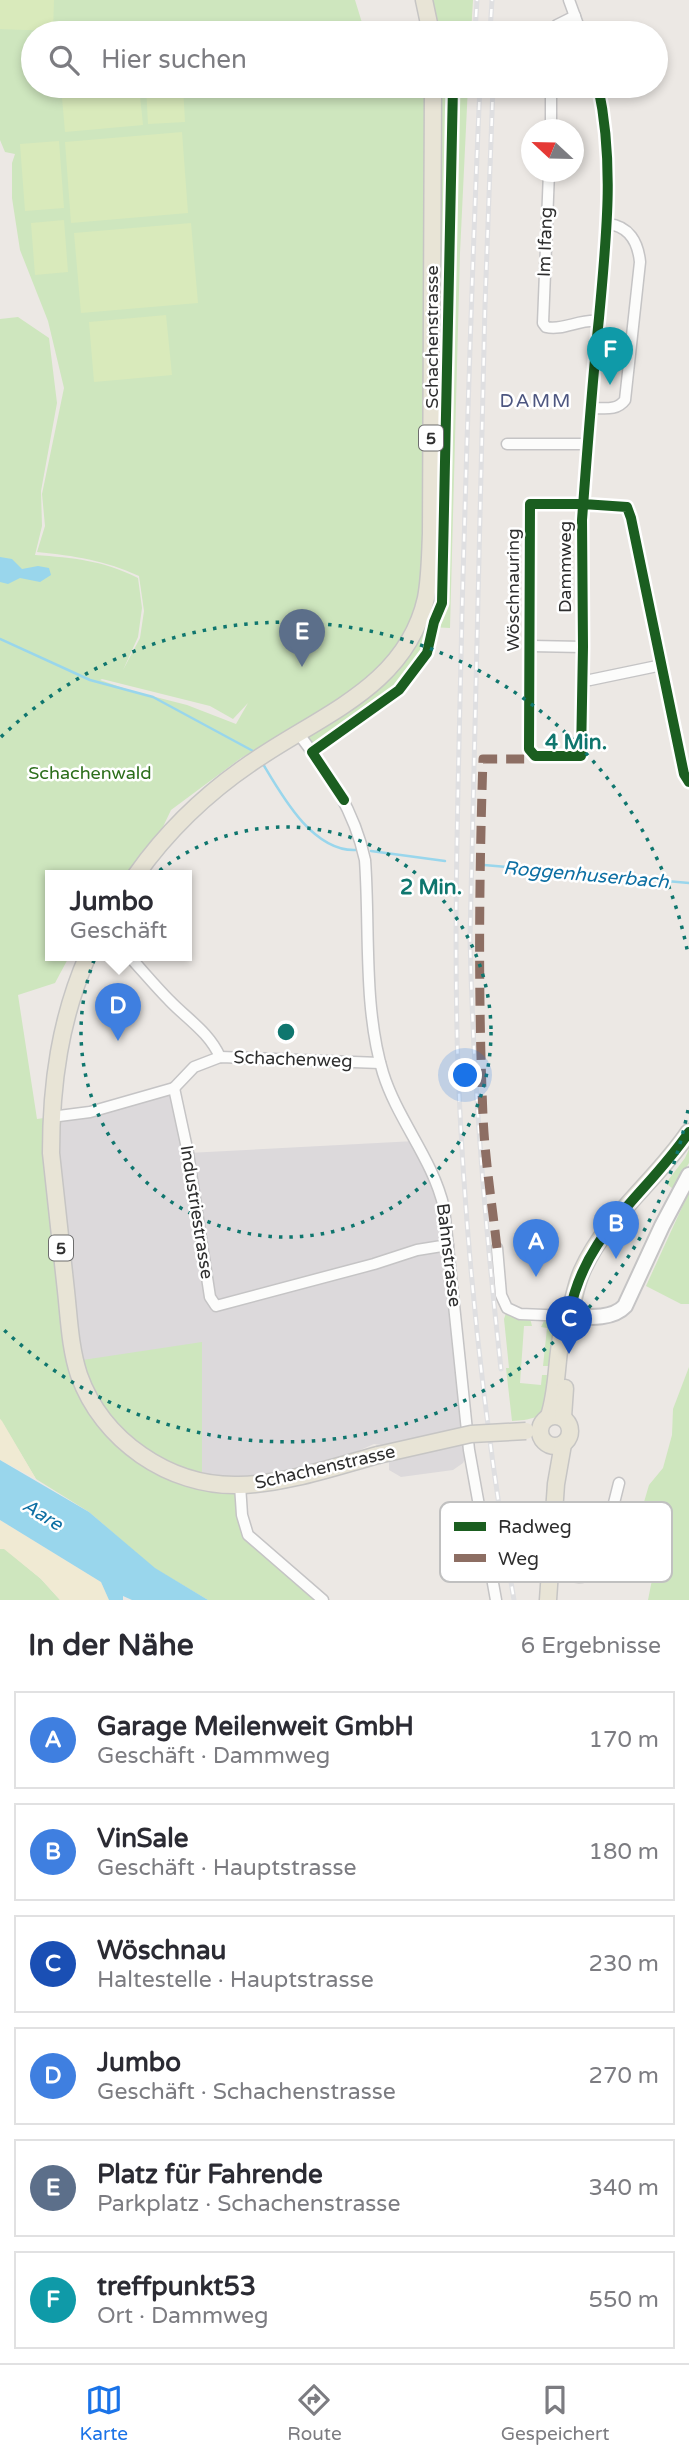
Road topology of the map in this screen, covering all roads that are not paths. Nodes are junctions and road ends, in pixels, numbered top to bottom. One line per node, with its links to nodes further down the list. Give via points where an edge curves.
1 (424, 0): 4 (main road)
2 (569, 0): 3 (street)
3 (575, 16): 5 (street); 6 (street)
4 (428, 21)
5 (563, 21)
6 (577, 21)
7 (433, 98): 22 (main road, Schachenstrasse / 5, via 431,534 426,597 406,648 383,676)
8 (551, 98): 10 (street)
9 (600, 98): 12 (street, Dammweg, via 609,171)
10 (551, 119)
11 (549, 182): 13 (street, Im Ifang, via 543,323 553,328)
12 (608, 225): 13 (street, Dammweg); 14 (street, via 619,225 632,237 639,247 640,262 625,400 611,409)
13 (598, 321): 14 (street, Dammweg)
14 (592, 408): 16 (street, Dammweg)
15 (507, 444): 16 (street)
16 (588, 444): 17 (street, Dammweg)
17 (583, 504): 18 (street, Wöschnauring, via 530,504); 19 (street, Dammweg); 20 (street, Wöschnauring, via 627,507)
18 (531, 646): 19 (street, Wöschnauring); 23 (street, Wöschnauring, via 529,749 535,756)
19 (583, 647): 21 (street, Dammweg)
20 (662, 665): 21 (street); 24 (street, Wöschnauring)
21 (582, 680): 23 (street, Dammweg)
22 (298, 733): 25 (main road, Schachenstrasse / 5, via 189,811); 29 (street, Bahnstrasse, via 344,800 365,860 371,995)
23 (581, 756)
24 (689, 782)
25 (140, 870)
26 (86, 961): 31 (main road, Schachenstrasse / 5, via 59,1045)
27 (133, 961): 28 (street, via 206,1033)
28 (220, 1057): 29 (street, Schachenweg); 30 (street, Schachenweg, via 194,1068)
29 (380, 1063): 34 (street, Bahnstrasse, via 395,1106 433,1172)
30 (174, 1088): 31 (street); 34 (street, Industriestrasse, via 210,1297 216,1306)
31 (51, 1118): 41 (main road, Schachenstrasse / 5, via 75,1361 90,1398 120,1438 163,1469 212,1484)
32 (689, 1132): 36 (main road, via 594,1246)
33 (689, 1175): 36 (street, via 625,1306 607,1315)
34 (448, 1245): 42 (street, Bahnstrasse)
35 (497, 1248): 36 (street, via 507,1308 520,1314)
36 (569, 1316): 37 (main road, via 571,1334)
37 (556, 1416): 38 (main road); 39 (main road, via 570,1429 569,1438)
38 (533, 1431): 39 (main road); 41 (main road, Schachenstrasse / 5, bridge, via 471,1434)
39 (556, 1445): 43 (main road); 44 (main road)
40 (619, 1483): 45 (street)
41 (240, 1485): 49 (street, via 248,1535)
42 (478, 1502)
43 (550, 1502)
44 (555, 1502)
45 (614, 1502)
46 (493, 1582): 50 (street, Bahnstrasse)
47 (543, 1582): 51 (main road)
48 (549, 1582): 52 (main road)
49 (323, 1600)
50 (496, 1600)
51 (541, 1600)
52 (548, 1600)

